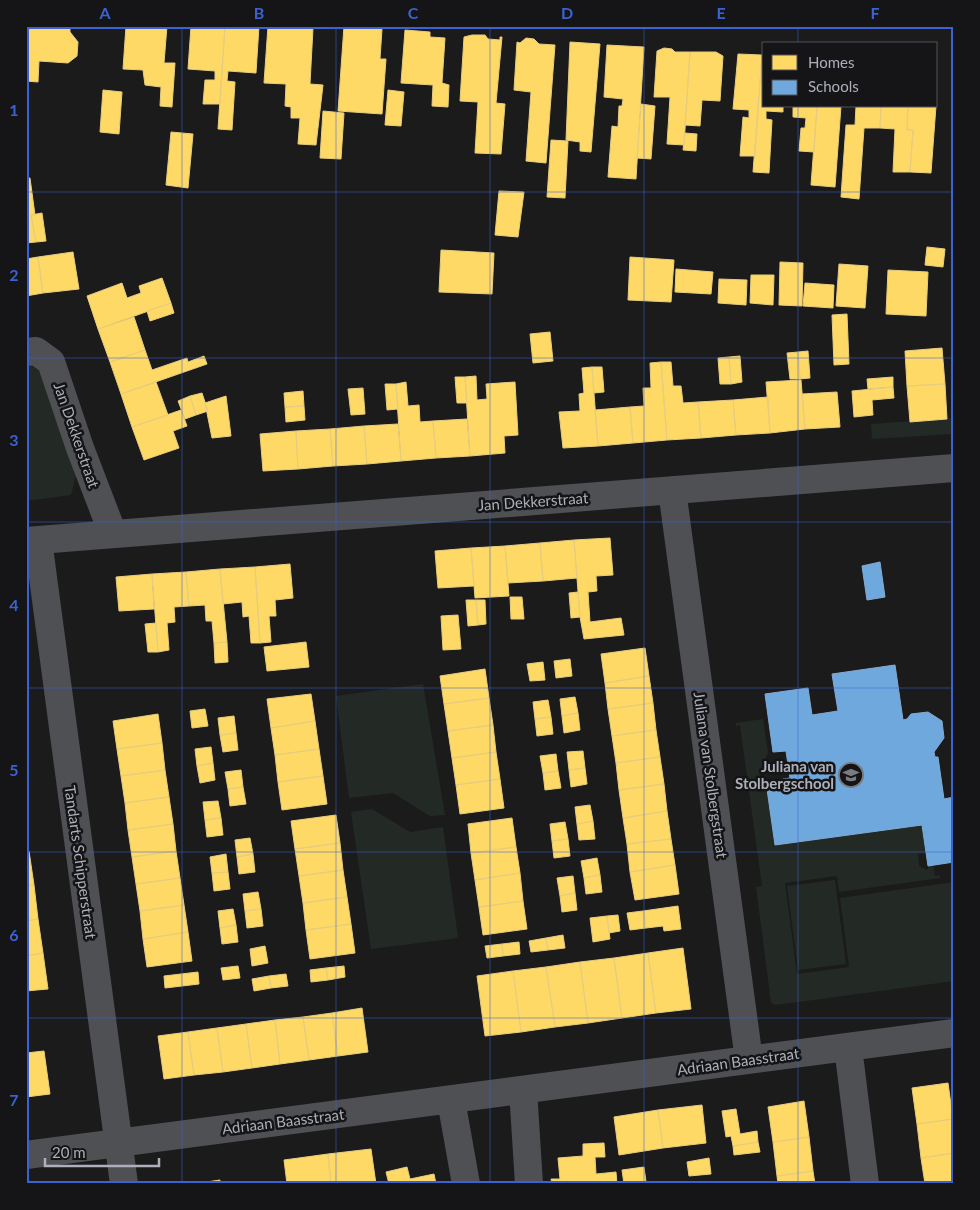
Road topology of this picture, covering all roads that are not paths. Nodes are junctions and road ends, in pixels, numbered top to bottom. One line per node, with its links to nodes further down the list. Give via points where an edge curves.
1 (26, 352): 4 (street, Jan Dekkerstraat, via 36,351 52,362)
2 (954, 468): 3 (street, Jan Dekkerstraat)
3 (672, 490): 4 (street, Jan Dekkerstraat); 8 (street, Juliana van Stolbergstraat)
4 (113, 534): 5 (street, Jan Dekkerstraat)
5 (32, 541): 11 (street, Tandarts Schipperstraat)
6 (954, 1033): 7 (street, Adriaan Baasstraat)
7 (848, 1047): 8 (street, Adriaan Baasstraat); 16 (street)
8 (749, 1060): 9 (street, Adriaan Baasstraat)
9 (523, 1090): 10 (street, Adriaan Baasstraat); 15 (street)
10 (451, 1100): 11 (street, Adriaan Baasstraat); 14 (street)
11 (119, 1143): 12 (street, Adriaan Baasstraat); 13 (street, Tandarts Schipperstraat)
12 (26, 1155)
13 (124, 1184)
14 (466, 1184)
15 (529, 1184)
16 (865, 1184)

